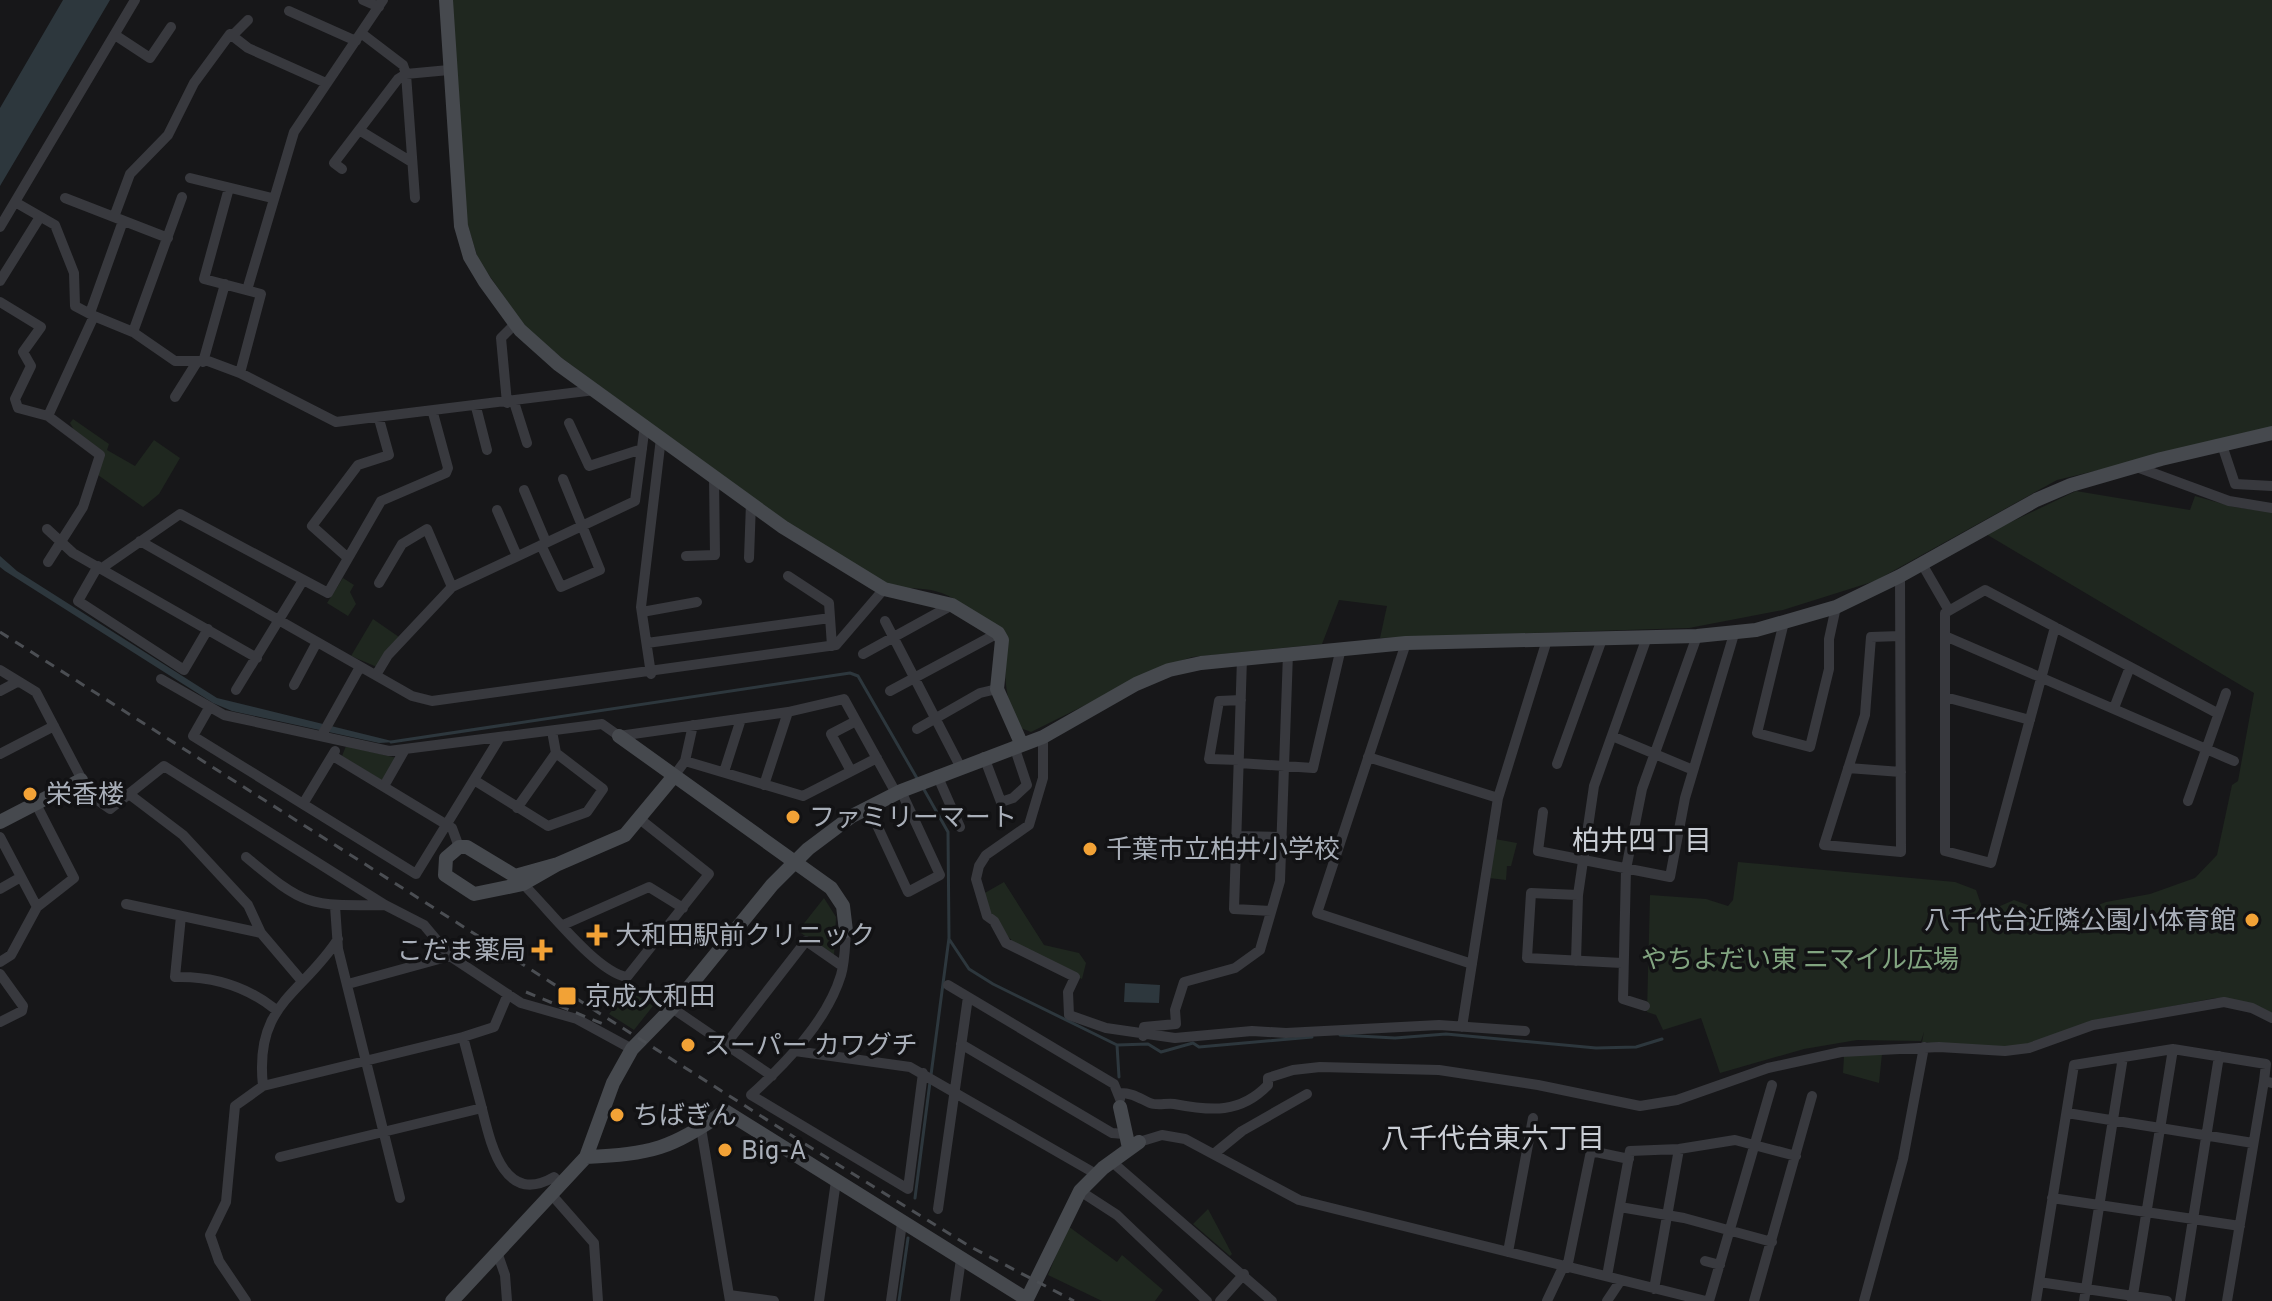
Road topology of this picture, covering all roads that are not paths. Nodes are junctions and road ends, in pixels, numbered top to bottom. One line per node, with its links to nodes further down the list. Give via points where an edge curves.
1 (135, 0): 8 (street)
2 (363, 0): 4 (street)
3 (446, 0): 11 (street)
4 (381, 3): 10 (street)
5 (289, 11): 10 (street)
6 (248, 20): 9 (street)
7 (171, 27): 8 (street, via 150,58)
8 (115, 35): 23 (street)
9 (233, 35): 13 (street, via 248,48); 25 (street, via 194,83 168,135 130,174)
10 (358, 37): 12 (street, via 403,65); 13 (street)
11 (449, 70): 12 (street); 33 (street, via 461,226 470,257)
12 (406, 74): 14 (street); 15 (street)
13 (326, 83): 21 (street, via 294,132)
14 (359, 130): 15 (street); 16 (street, via 334,163)
15 (410, 161): 22 (street)
16 (342, 169)
17 (190, 178): 18 (street)
18 (229, 188): 21 (street); 29 (street, via 204,279)
19 (182, 197): 27 (street)
20 (65, 198): 25 (street)
21 (272, 198): 30 (street)
22 (415, 198)
23 (15, 202): 24 (street); 26 (street)
24 (40, 217): 28 (street); 32 (street, via 55,225 60,235 74,273 75,306)
25 (118, 219): 27 (street); 32 (street)
26 (0, 227)
27 (168, 238): 34 (street)
28 (0, 281)
29 (225, 284): 30 (street); 35 (street)
30 (247, 290): 36 (street, via 261,294)
31 (0, 302): 42 (street, via 41,327 23,352 31,366 15,399 18,408)
32 (92, 315): 34 (street); 42 (street)
33 (515, 324): 37 (street, via 558,364); 39 (street, via 501,338)
34 (133, 332): 35 (street, via 175,361)
35 (200, 362): 36 (street); 38 (street)
36 (240, 373): 43 (street, via 336,422)
37 (597, 390): 39 (street); 45 (street)
38 (175, 397)
39 (511, 402): 40 (street); 48 (street)
40 (476, 407): 41 (street); 51 (street)
41 (433, 413): 43 (street); 67 (street, via 446,473 381,501)
42 (48, 416): 62 (street, via 100,455 83,507)
43 (379, 419): 67 (street, via 389,455 358,465 312,526)
44 (569, 423): 50 (street, via 589,466)
45 (645, 425): 47 (street); 50 (street)
46 (2272, 433): 49 (street)
47 (661, 438): 53 (street); 82 (street)
48 (527, 443)
49 (2222, 445): 52 (street); 55 (street, via 2235,484)
50 (642, 449): 60 (street, via 635,501)
51 (487, 450)
52 (2134, 466): 58 (street, via 2229,501); 70 (street, via 2036,500)
53 (714, 477): 57 (street); 66 (street, via 715,555)
54 (563, 479): 60 (street)
55 (2272, 486)
56 (524, 490): 64 (street)
57 (751, 503): 68 (street); 77 (street)
58 (2272, 508)
59 (497, 510): 65 (street)
60 (580, 525): 64 (street); 64 (street, via 600,570 561,587)
61 (47, 529): 62 (street)
62 (61, 541): 69 (street); 71 (street)
63 (140, 541): 71 (street); 74 (street, via 180,514); 84 (street)
64 (543, 543): 65 (street)
65 (517, 556): 76 (street)
66 (686, 556)
67 (348, 558): 74 (street, via 328,593)
68 (749, 558)
69 (48, 562)
70 (1922, 564): 73 (street); 81 (street)
71 (100, 567): 88 (street); 88 (street, via 78,601 184,670)
72 (788, 576): 83 (street, via 829,603)
73 (1900, 576): 80 (street); 92 (street)
74 (302, 582): 84 (street)
75 (379, 583): 76 (street, via 402,544 427,529)
76 (452, 587): 111 (street)
77 (884, 589): 79 (street); 101 (street)
78 (697, 602): 82 (street)
79 (952, 605): 89 (street); 95 (street)
80 (1836, 607): 86 (street); 86 (street, via 1829,669 1810,747 1757,733)
81 (1948, 609): 87 (street, via 1985,590); 93 (street)
82 (642, 612): 99 (street)
83 (830, 618): 99 (street); 101 (street)
84 (279, 620): 98 (street); 105 (street)
85 (885, 621): 95 (street)
86 (1784, 622): 90 (street)
87 (2055, 627): 108 (street); 112 (street)
88 (208, 629): 105 (street)
89 (998, 633): 113 (street); 117 (street, via 1002,640)
90 (1734, 634): 91 (street); 159 (street)
91 (1697, 636): 94 (street); 146 (street)
92 (1900, 636): 158 (street, via 1871,637 1865,715); 162 (street)
93 (1945, 636): 112 (street); 122 (street)
94 (1647, 637): 96 (street); 138 (street)
95 (893, 638): 104 (street); 113 (street)
96 (1602, 639): 97 (street); 155 (street)
97 (1547, 640): 100 (street); 171 (street)
98 (317, 642): 107 (street); 116 (street)
99 (647, 643): 110 (street)
100 (1406, 643): 102 (street); 150 (street)
101 (832, 646): 110 (street)
102 (1341, 648): 103 (street); 157 (street, via 1313,768)
103 (1288, 653): 106 (street); 157 (street)
104 (863, 654)
105 (257, 658): 118 (street)
106 (1242, 658): 123 (street); 139 (street, via 1169,670)
107 (360, 667): 111 (street); 136 (street)
108 (2130, 667): 125 (street); 127 (street)
109 (0, 670): 115 (street)
110 (651, 674): 111 (street, via 432,701)
111 (376, 675)
112 (2041, 677): 125 (street); 130 (street)
113 (914, 678): 120 (street); 129 (street)
114 (161, 679): 124 (street)
115 (17, 682): 119 (street); 133 (street, via 36,692)
116 (294, 685)
117 (997, 689): 129 (street); 142 (street)
118 (236, 690)
119 (0, 691)
120 (890, 691)
121 (2226, 693): 127 (street)
122 (1945, 697): 130 (street); 130 (street, via 1945,851 1991,863)
123 (1241, 700): 154 (street); 154 (street, via 1219,701 1209,741 1209,759)
124 (209, 708): 136 (street); 174 (street, via 193,736)
125 (2114, 708): 143 (street)
126 (788, 712): 128 (street); 131 (street, via 844,699); 167 (street)
127 (2217, 713): 143 (street)
128 (741, 719): 132 (street); 161 (street)
129 (935, 719): 134 (street); 156 (street)
130 (2030, 720)
131 (856, 721): 151 (street); 160 (street, via 831,734)
132 (693, 725): 137 (street); 152 (street)
133 (54, 726): 147 (street); 165 (street)
134 (917, 729)
135 (552, 731): 137 (street, via 602,724); 141 (street); 145 (street)
136 (323, 734): 140 (street)
137 (619, 736): 163 (street)
138 (1612, 736): 146 (street); 187 (street, via 1594,786)
139 (1043, 737): 142 (street); 225 (street, via 1043,778 1029,825 986,855 979,866 976,879 987,916 1006,943 1075,977 1068,992 1069,1015)
140 (339, 739): 144 (street); 148 (street)
141 (499, 739): 144 (street); 166 (street)
142 (1018, 744): 149 (street); 149 (street, via 1027,785 1013,798 1001,802)
143 (2205, 747): 153 (street); 172 (street)
144 (404, 751): 168 (street)
145 (556, 753): 176 (street); 176 (street, via 603,789 587,812 548,826)
146 (1654, 753): 159 (street); 190 (street)
147 (0, 754)
148 (333, 756): 168 (street); 174 (street)
149 (984, 757): 156 (street)
150 (1368, 757): 171 (street); 210 (street, via 1317,913)
151 (877, 758): 160 (street); 169 (street)
152 (685, 761): 161 (street); 163 (street)
153 (2234, 761)
154 (1239, 762): 157 (street); 182 (street)
155 (1557, 764)
156 (960, 766): 164 (street)
157 (1284, 766): 184 (street)
158 (1848, 768): 162 (street); 162 (street, via 1824,845 1901,852)
159 (1693, 770): 190 (street, via 1670,877)
160 (851, 771): 167 (street, via 803,796)
161 (724, 772): 167 (street)
162 (1901, 772)
163 (674, 776): 178 (street); 188 (street)
164 (926, 779): 169 (street); 181 (street)
165 (81, 780): 170 (street, via 90,795 110,809); 173 (street)
166 (474, 780): 176 (street); 180 (street)
167 (764, 785)
168 (384, 786): 180 (street)
169 (899, 792): 175 (street); 175 (street, via 940,875 908,892)
170 (129, 794): 196 (street, via 164,766); 204 (street, via 183,835 248,905)
171 (1498, 798): 210 (street)
172 (2188, 801)
173 (36, 804): 179 (street); 198 (street, via 74,878)
174 (303, 804): 180 (street, via 416,874)
175 (868, 806): 188 (street)
176 (517, 808)
177 (1543, 812): 187 (street, via 1538,851)
178 (641, 820): 189 (street, via 611,843); 199 (street, via 709,874)
179 (0, 822)
180 (447, 825): 185 (street)
181 (960, 827)
182 (1236, 836): 184 (street); 200 (street, via 1234,909)
183 (0, 837): 191 (street)
184 (1282, 837): 200 (street, via 1280,881)
185 (459, 847): 189 (street, via 515,876); 193 (street, via 443,870 469,893)
186 (246, 857): 197 (street, via 289,893 309,903)
187 (1582, 860): 190 (street); 194 (street)
188 (793, 861): 203 (street, via 836,892); 219 (street)
189 (558, 864): 193 (street)
190 (1626, 869): 209 (street)
191 (21, 877): 192 (street); 198 (street)
192 (0, 889)
193 (528, 890): 202 (street)
194 (1578, 895): 207 (street); 207 (street, via 1531,893 1527,958)
195 (126, 904): 201 (street)
196 (385, 905): 197 (street); 206 (street, via 424,925)
197 (335, 906): 205 (street)
198 (37, 907): 208 (street, via 11,955)
199 (683, 908): 202 (street, via 649,887); 202 (street, via 625,978)
200 (1271, 911): 225 (street, via 1260,950 1250,960 1184,982 1176,1024 1144,1027)
201 (181, 916): 204 (street); 220 (street, via 175,977 225,983 259,996)
202 (563, 925)
203 (846, 931): 211 (street)
204 (261, 933): 213 (street)
205 (338, 939): 213 (street); 214 (street)
206 (450, 956): 214 (street); 216 (street)
207 (1576, 961): 209 (street)
208 (0, 962)
209 (1622, 963): 218 (street, via 1623,999)
210 (1472, 964): 223 (street)
211 (842, 966): 227 (street, via 806,941); 232 (street, via 834,991)
212 (0, 974): 222 (street, via 23,1006)
213 (301, 980): 220 (street)
214 (348, 984): 235 (street)
215 (948, 985): 217 (street)
216 (508, 994): 226 (street, via 494,1027); 230 (street, via 525,1005 577,1019)
217 (968, 997): 228 (street); 244 (street, via 1114,1084)
218 (1645, 1006)
219 (672, 1008): 227 (street); 230 (street)
220 (275, 1009): 240 (street, via 261,1071)
221 (2272, 1018): 229 (street, via 2252,1008 2215,1003 2093,1025 2029,1048)
222 (0, 1022)
223 (1462, 1027): 224 (street); 225 (street)
224 (1525, 1031)
225 (1143, 1036)
226 (463, 1037): 235 (street); 245 (street)
227 (726, 1044): 236 (street)
228 (961, 1044): 241 (street); 253 (street)
229 (1924, 1047): 244 (street, via 1824,1055 1677,1100 1640,1106 1538,1085 1404,1069 1293,1070 1268,1078 1258,1095 1216,1112 1152,1105 1141,1097); 310 (street, via 1903,1159)
230 (632, 1049): 260 (street, via 613,1083)
231 (2173, 1049): 233 (street); 234 (street); 249 (street)
232 (795, 1051): 236 (street); 237 (street, via 910,1067)
233 (2219, 1056): 238 (street, via 2266,1064); 252 (street)
234 (2123, 1057): 246 (street, via 2074,1065); 248 (street)
235 (366, 1059): 240 (street); 251 (street)
236 (772, 1076): 237 (street, via 751,1095 908,1189)
237 (929, 1076): 241 (street)
238 (2268, 1082): 254 (street)
239 (1772, 1085): 255 (street)
240 (263, 1086): 295 (street, via 235,1106 226,1202 210,1235 219,1261)
241 (954, 1091): 263 (street); 271 (street)
242 (1307, 1094): 257 (street)
243 (1812, 1096): 258 (street)
244 (1120, 1100): 253 (street)
245 (482, 1108): 251 (street); 265 (street, via 495,1156 508,1174 527,1185 554,1177)
246 (2067, 1113): 248 (street); 268 (street)
247 (1533, 1118): 280 (street)
248 (2112, 1120): 249 (street); 269 (street)
249 (2159, 1127): 252 (street); 272 (street)
250 (701, 1128): 260 (street, via 655,1151); 264 (street, via 725,1111); 292 (street)
251 (385, 1133): 259 (street); 267 (street)
252 (2206, 1135): 254 (street); 274 (street)
253 (1131, 1141): 257 (street, via 1172,1136); 262 (street)
254 (2253, 1143): 276 (street)
255 (1755, 1145): 256 (street, via 1735,1140); 258 (street); 277 (street)
256 (1679, 1149): 261 (street, via 1630,1151); 273 (street)
257 (1215, 1153): 280 (street, via 1299,1200)
258 (1796, 1156): 278 (street)
259 (280, 1157)
260 (586, 1157): 265 (street)
261 (1629, 1159): 270 (street); 284 (street, via 1591,1151)
262 (1111, 1161): 263 (street); 285 (street)
263 (1096, 1174): 266 (street)
264 (836, 1181): 275 (street); 300 (street)
265 (556, 1189): 279 (street); 298 (street, via 594,1243)
266 (1080, 1191): 294 (street); 303 (street, via 1117,1215)
267 (400, 1198)
268 (2052, 1198): 269 (street); 288 (street)
269 (2099, 1204): 272 (street); 290 (street)
270 (1620, 1207): 273 (street); 286 (street)
271 (938, 1209)
272 (2146, 1211): 274 (street); 293 (street)
273 (1666, 1216): 277 (street); 289 (street)
274 (2193, 1219): 276 (street); 314 (street)
275 (902, 1223): 281 (street); 301 (street)
276 (2240, 1226): 315 (street)
277 (1730, 1230): 278 (street); 283 (street)
278 (1772, 1242): 309 (street)
279 (497, 1252): 296 (street); 297 (street)
280 (1508, 1252): 284 (street)
281 (961, 1259): 294 (street); 302 (street)
282 (1705, 1261): 283 (street)
283 (1720, 1265): 308 (street)
284 (1565, 1267): 286 (street); 306 (street)
285 (1244, 1274): 304 (street); 305 (street)
286 (1607, 1276): 287 (street)
287 (1621, 1280): 289 (street); 307 (street)
288 (2039, 1282): 290 (street); 311 (street)
289 (1654, 1289): 291 (street)
290 (2086, 1289): 293 (street); 312 (street)
291 (1665, 1297): 308 (street)
292 (729, 1298): 299 (street)
293 (2132, 1299): 313 (street)
294 (1028, 1300)
295 (246, 1301)
296 (452, 1301)
297 (507, 1301)
298 (598, 1301)
299 (774, 1301)
300 (819, 1301)
301 (891, 1301)
302 (955, 1301)
303 (1207, 1301)
304 (1220, 1301)
305 (1272, 1301)
306 (1547, 1301)
307 (1607, 1301)
308 (1708, 1301)
309 (1754, 1301)
310 (1864, 1301)
311 (2036, 1301)
312 (2084, 1301)
313 (2167, 1301)
314 (2180, 1301)
315 (2227, 1301)

